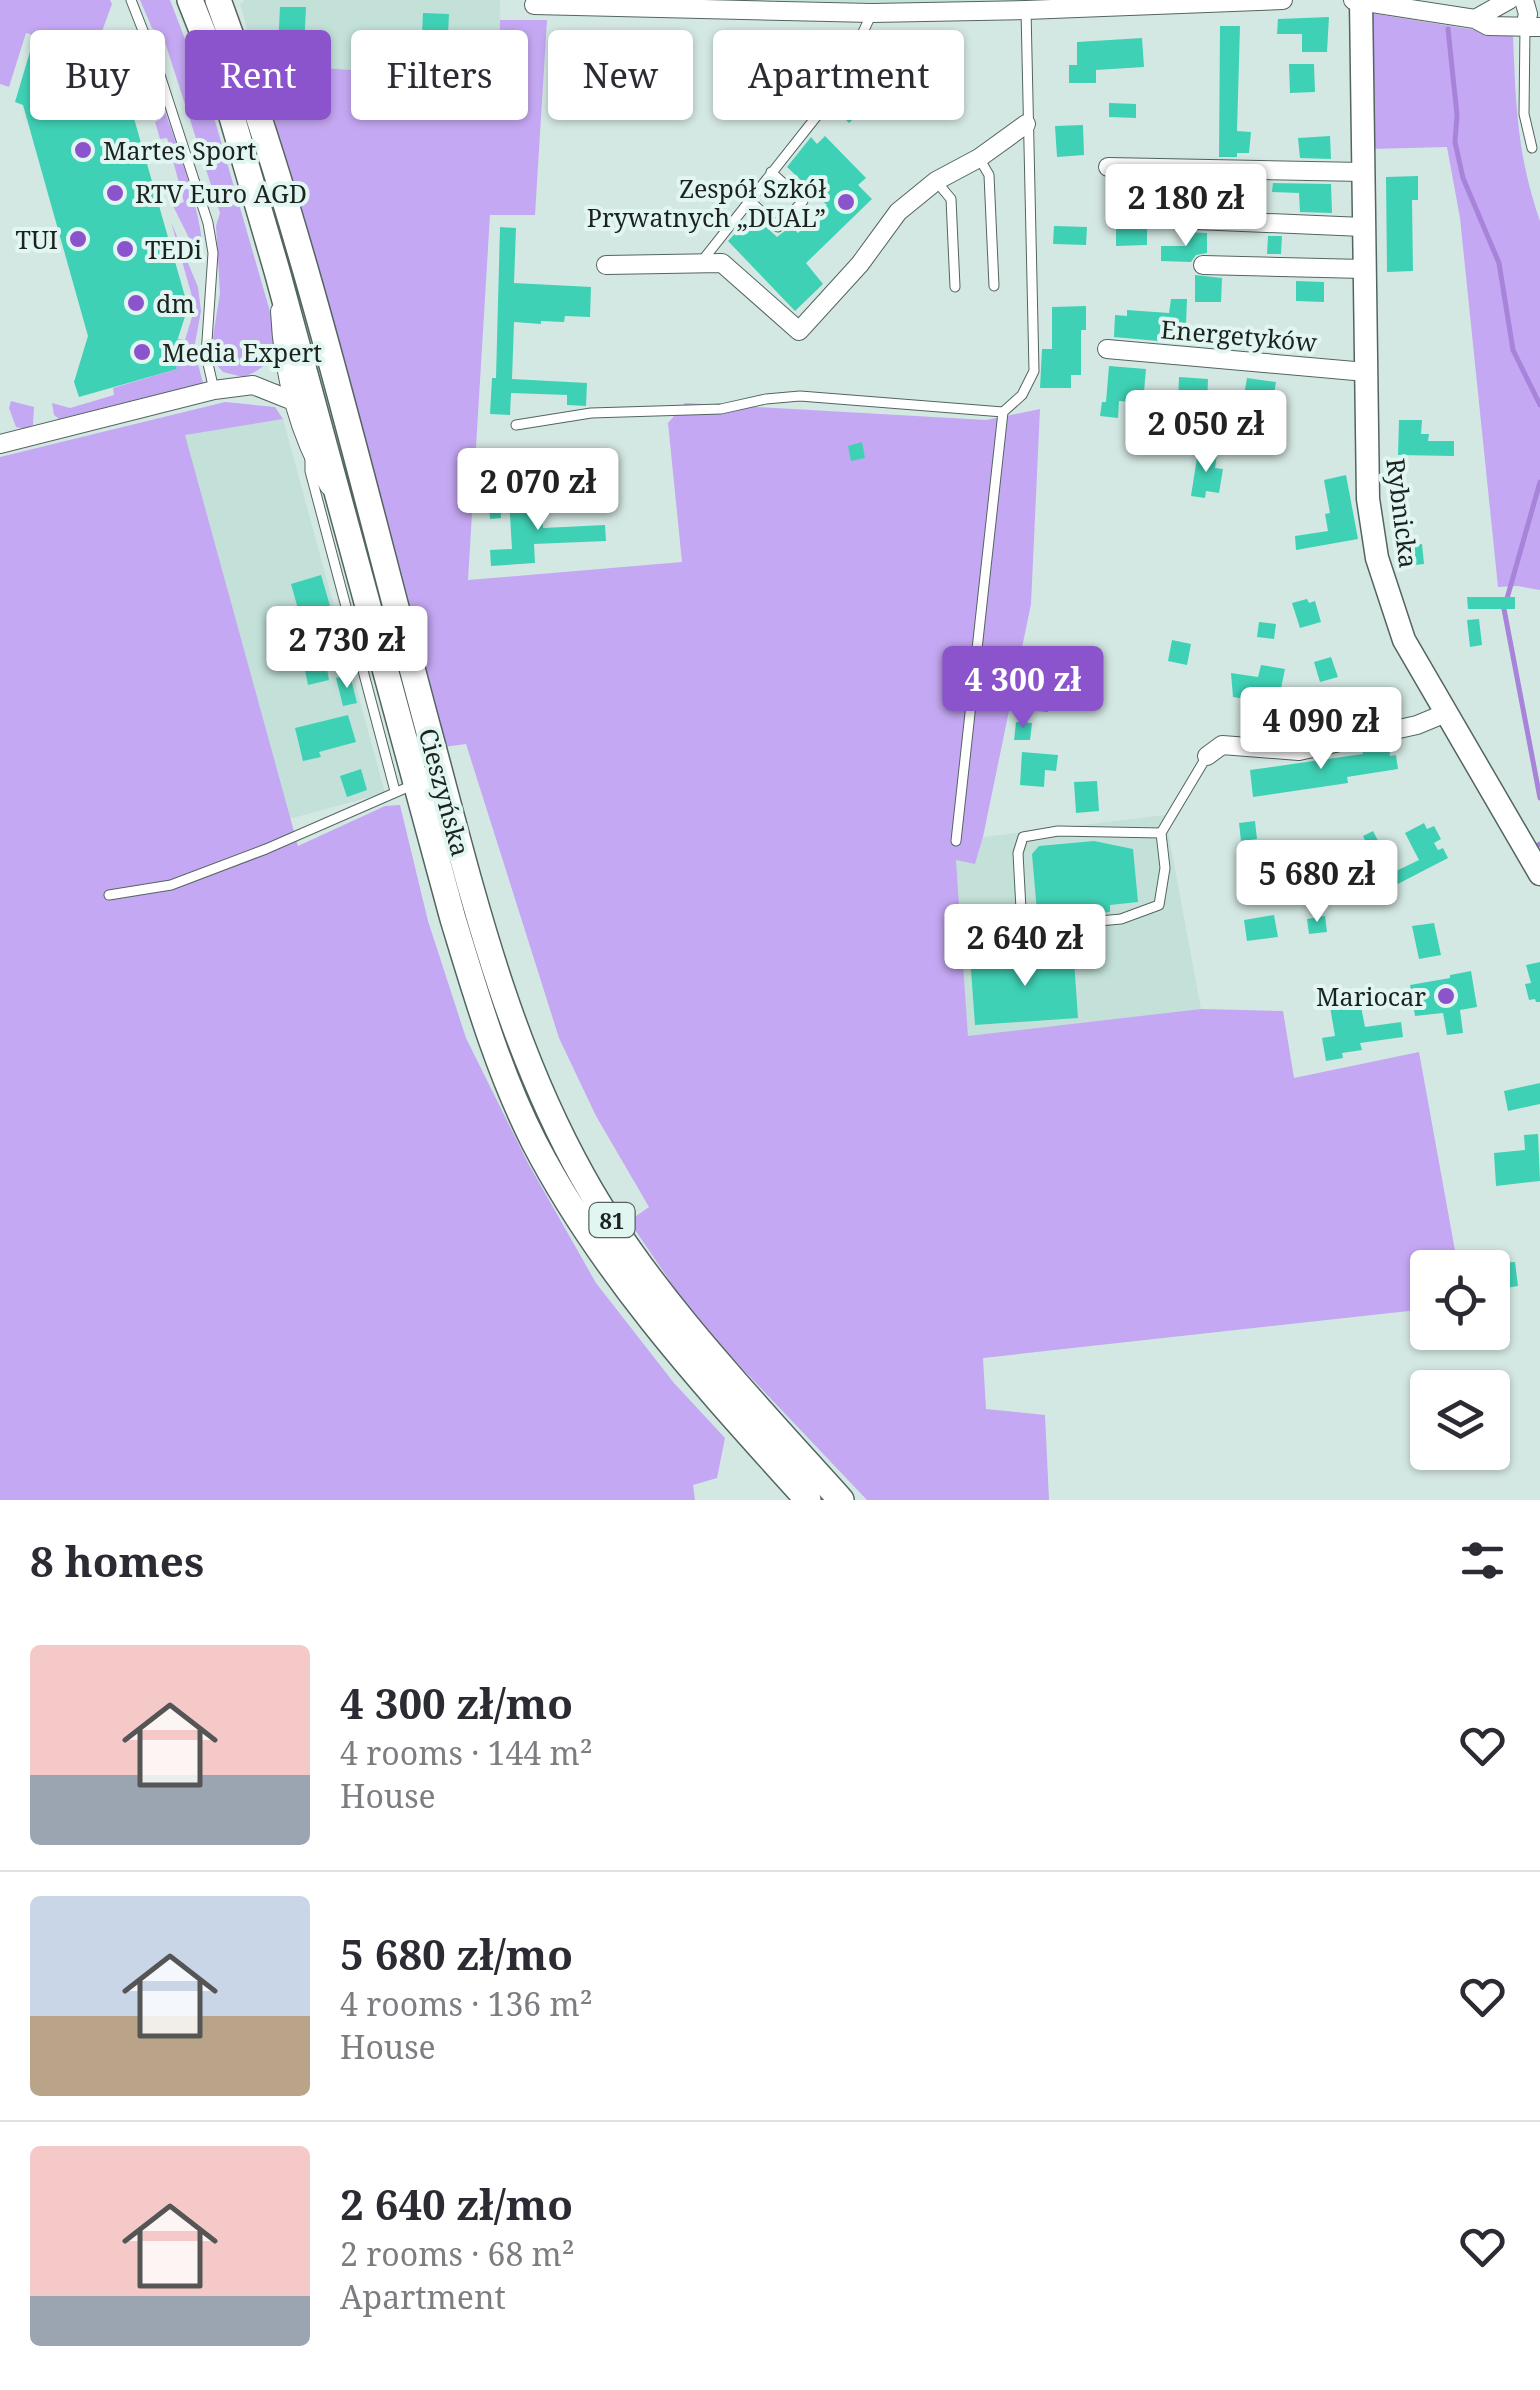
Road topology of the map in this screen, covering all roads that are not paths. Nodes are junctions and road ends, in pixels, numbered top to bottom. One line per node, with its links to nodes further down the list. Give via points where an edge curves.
1 (132, 0): 37 (lane, via 208,223 213,253 206,355)
2 (190, 0): 30 (main road, Cieszyńska / 81)
3 (218, 0): 52 (main road, Cieszyńska / 81, via 271,153 480,922 523,1053 584,1179 648,1274)
4 (1284, 0): 12 (street)
5 (1353, 0): 8 (street)
6 (1510, 0): 14 (street)
7 (1524, 0): 15 (street)
8 (1361, 1): 14 (street); 21 (street, Rybnicka)
9 (534, 2): 10 (street)
10 (657, 4): 11 (street)
11 (810, 6): 13 (street)
12 (1026, 10): 13 (street); 16 (lane)
13 (872, 12): 20 (lane, via 820,112)
14 (1475, 19): 15 (street, via 1488,26)
15 (1533, 27): 17 (lane, via 1524,114)
16 (1026, 124): 18 (street); 39 (lane, via 1034,371)
17 (1532, 148)
18 (979, 158): 22 (street); 31 (lane, via 988,176)
19 (1108, 167): 21 (street)
20 (771, 172): 23 (lane); 23 (lane, via 804,202 778,226)
21 (1364, 172): 25 (street, Rybnicka)
22 (936, 182): 26 (street, via 898,212 799,331 722,263); 32 (lane, via 951,200)
23 (749, 200): 26 (lane)
24 (1172, 219): 25 (street)
25 (1363, 227): 29 (street, Rybnicka)
26 (700, 263): 27 (street)
27 (606, 265)
28 (1203, 265): 29 (street)
29 (1364, 269): 35 (street, Rybnicka)
30 (278, 270): 34 (street); 43 (main road, Cieszyńska / 81)
31 (994, 286)
32 (955, 287)
33 (1107, 349): 35 (street, Energetyków)
34 (282, 362): 36 (street); 38 (street)
35 (1366, 372): 44 (street, Rybnicka, via 1368,499 1377,558 1404,640)
36 (252, 385): 37 (street); 38 (street)
37 (214, 390): 41 (street)
38 (293, 401): 42 (street)
39 (1003, 412): 40 (lane, via 800,396); 48 (lane)
40 (516, 425)
41 (0, 444)
42 (310, 454): 43 (street); 46 (lane)
43 (338, 502): 46 (main road, Cieszyńska / 81)
44 (1446, 713): 45 (street, via 1341,744 1299,751 1222,745); 49 (street, Rybnicka)
45 (1207, 756): 47 (lane)
46 (406, 787): 50 (lane, via 184,880); 51 (main road, Cieszyńska / 81, via 512,1094 552,1174 658,1330)
47 (1161, 833): 47 (lane, via 1159,905 1121,919 1022,928 1023,838 1058,831)
48 (956, 841)
49 (1540, 874)
50 (109, 895)
51 (808, 1500)
52 (841, 1500)

